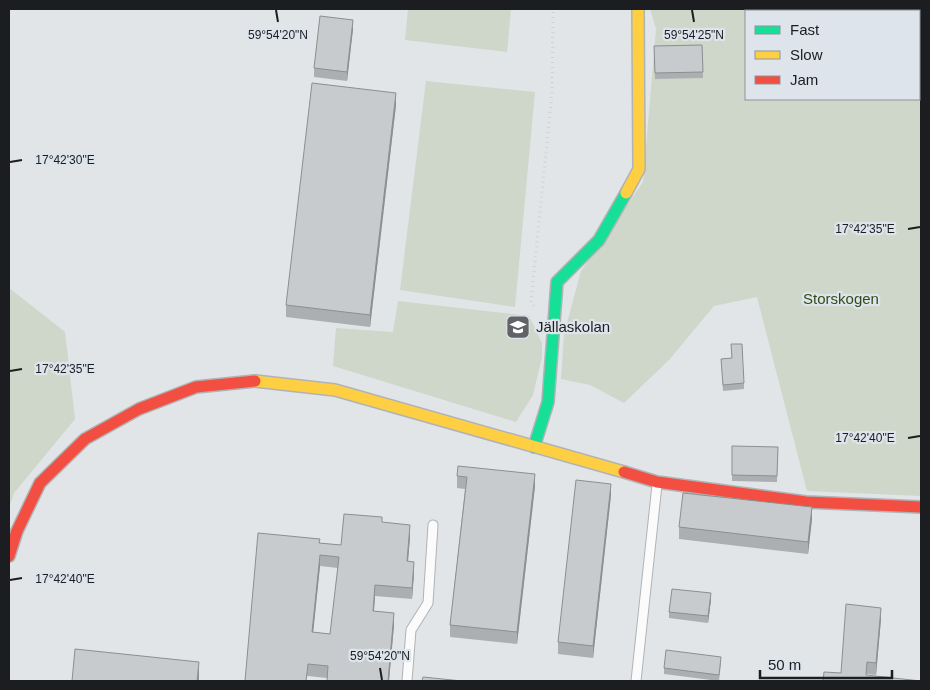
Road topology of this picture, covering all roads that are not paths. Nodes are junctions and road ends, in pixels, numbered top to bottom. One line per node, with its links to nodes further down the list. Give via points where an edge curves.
1 (638, 9): 2 (street, via 640,169 599,240 556,282 548,402)
2 (534, 447): 3 (street); 6 (street, via 335,390 256,381 196,387 139,409 85,439 40,482 16,531)
3 (657, 482): 4 (street, via 806,502); 8 (lane)
4 (921, 507)
5 (433, 525): 7 (lane, via 428,603 411,630)
6 (9, 556)
7 (407, 681)
8 (636, 681)

